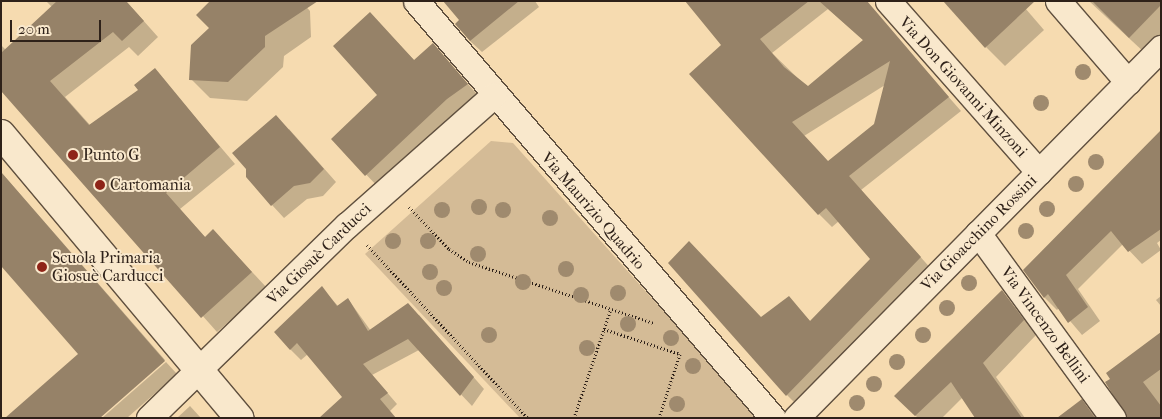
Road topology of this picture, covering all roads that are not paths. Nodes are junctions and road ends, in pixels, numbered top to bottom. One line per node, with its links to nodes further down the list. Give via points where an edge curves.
1 (416, 1): 6 (street, Via Maurizio Quadrio)
2 (888, 1): 8 (street, Via Don Giovanni Minzoni)
3 (1058, 1): 5 (street)
4 (1161, 48): 5 (street, Via Gioacchino Rossini)
5 (1128, 82): 8 (street, Via Gioacchino Rossini)
6 (494, 95): 10 (street, Via Giosuè Carducci, via 388,186); 13 (street, Via Maurizio Quadrio)
7 (4, 137): 10 (street, via 167,328)
8 (1039, 172): 9 (street, Via Gioacchino Rossini)
9 (978, 233): 14 (street, Via Gioacchino Rossini); 15 (street, Via Vincenzo Bellini)
10 (198, 373): 11 (street, Via Giosuè Carducci); 12 (street)
11 (149, 418)
12 (239, 418)
13 (773, 418)
14 (796, 418)
15 (1113, 418)

